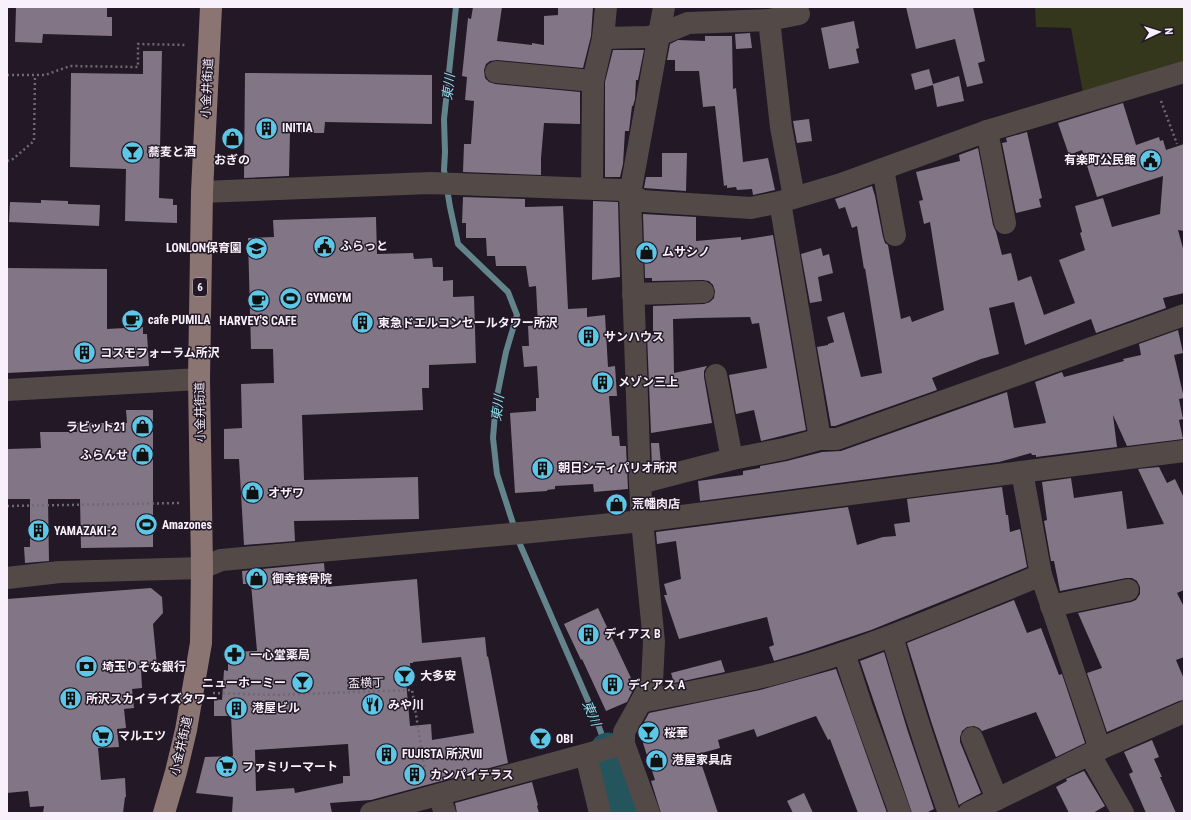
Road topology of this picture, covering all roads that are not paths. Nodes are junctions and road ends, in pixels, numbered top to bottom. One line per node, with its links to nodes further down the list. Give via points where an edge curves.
1 (211, 7): 14 (main road, 小金井街道 / 6)
2 (606, 7): 7 (street)
3 (664, 7): 6 (street)
4 (799, 14): 5 (street)
5 (769, 20): 6 (street, via 688,23); 16 (street)
6 (659, 35): 7 (street); 15 (street)
7 (603, 38): 10 (street)
8 (496, 72): 10 (street)
9 (1184, 72): 11 (street)
10 (593, 81): 13 (street)
11 (987, 131): 12 (street); 17 (street)
12 (883, 169): 16 (street); 18 (street)
13 (592, 188): 14 (street, via 430,183); 15 (street, via 622,190)
14 (202, 192): 23 (main road, 小金井街道 / 6)
15 (630, 194): 16 (street, via 642,201 751,208); 20 (street)
16 (787, 199): 25 (street)
17 (1005, 223)
18 (895, 235)
19 (703, 292): 20 (street)
20 (633, 294): 29 (street)
21 (1184, 315): 25 (street, via 837,439)
22 (716, 375): 27 (street)
23 (199, 379): 24 (street); 31 (main road, 小金井街道 / 6)
24 (7, 390)
25 (820, 439): 27 (street)
26 (1184, 451): 28 (street)
27 (732, 459): 29 (street)
28 (1022, 472): 30 (street); 32 (street)
29 (640, 482): 30 (street)
30 (642, 521): 31 (street, via 221,560); 38 (street, via 654,642 652,682)
31 (202, 568): 33 (street, via 60,572); 45 (main road, 小金井街道 / 6, via 201,643 186,730)
32 (1041, 574): 35 (street); 36 (street)
33 (7, 578)
34 (1128, 590): 35 (street)
35 (1051, 606): 42 (street)
36 (892, 636): 37 (street); 50 (street, via 925,745)
37 (844, 653): 38 (street, via 774,674); 49 (street)
38 (640, 702): 41 (street, via 624,732)
39 (1184, 712): 42 (street)
40 (972, 738): 43 (street)
41 (607, 749): 44 (street); 47 (street, via 590,774); 48 (street)
42 (1095, 752): 43 (street); 52 (street)
43 (997, 799): 51 (street)
44 (442, 804): 46 (street)
45 (164, 813)
46 (371, 813)
47 (600, 813)
48 (649, 813)
49 (900, 813)
50 (949, 813)
51 (969, 813)
52 (1123, 813)

